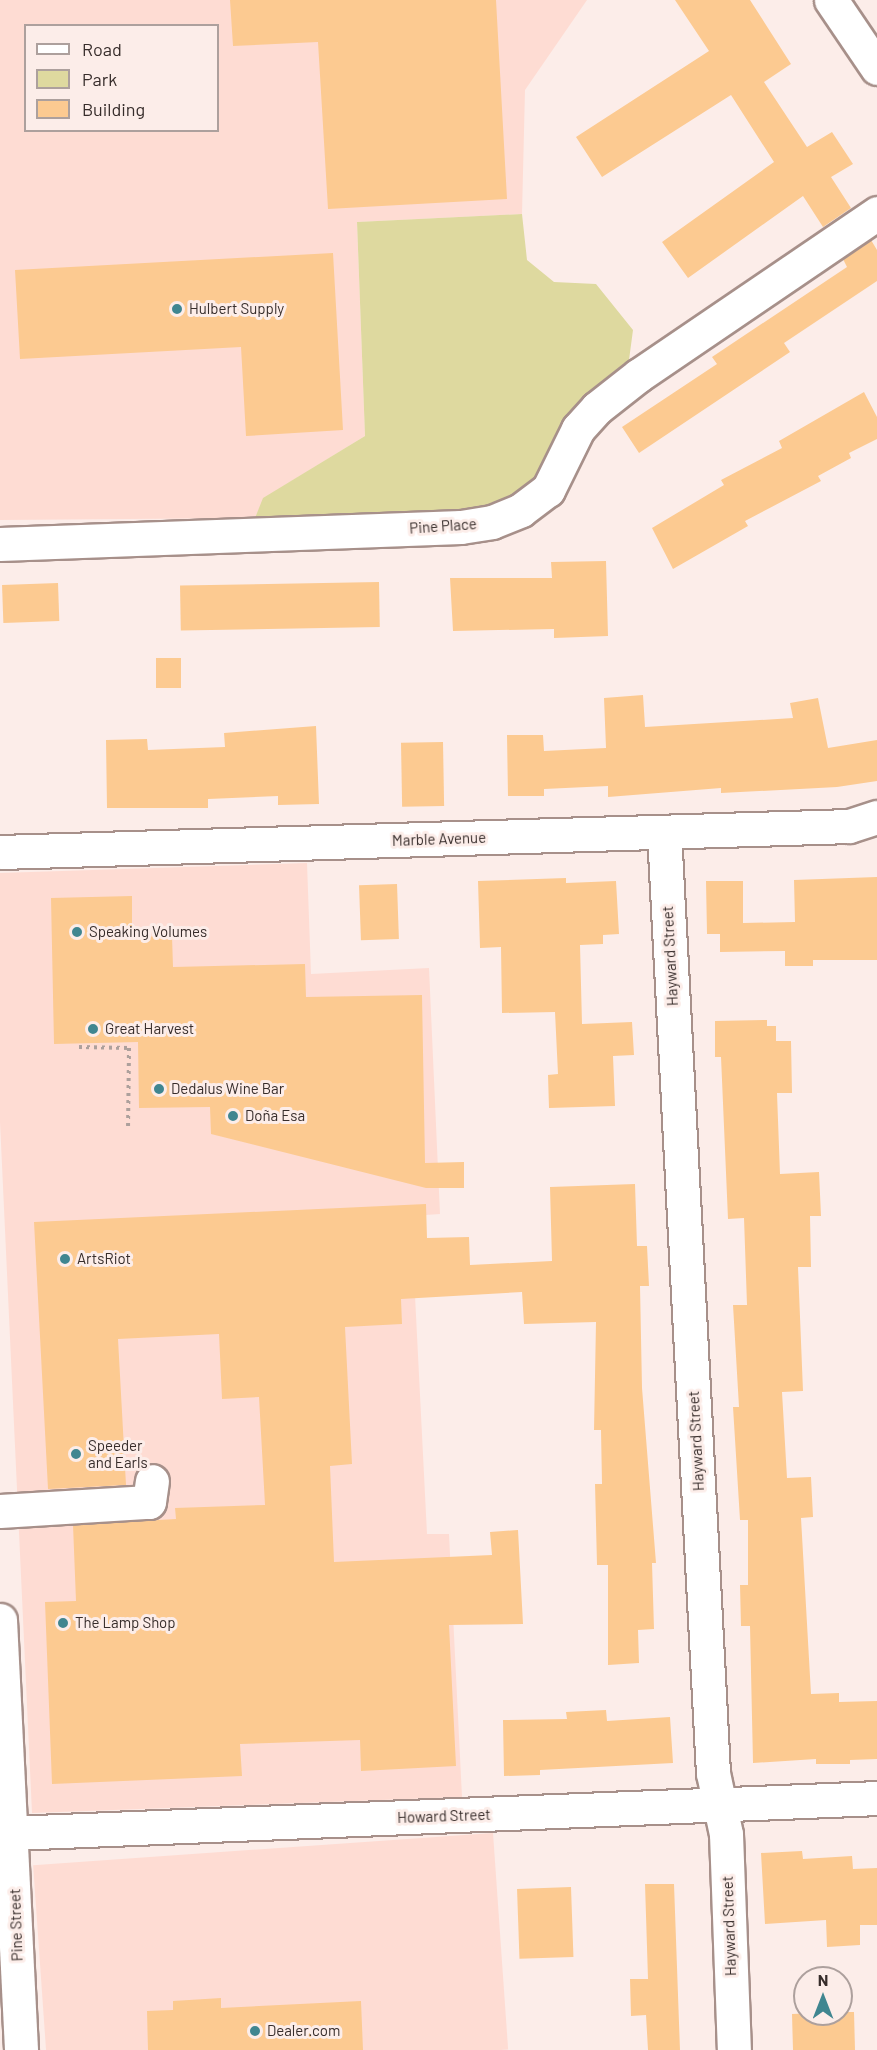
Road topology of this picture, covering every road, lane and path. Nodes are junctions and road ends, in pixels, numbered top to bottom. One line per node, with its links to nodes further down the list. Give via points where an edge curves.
1 (831, 0): 2 (street)
2 (877, 68)
3 (877, 213): 4 (street, Pine Place, via 639,375 597,408 578,429 548,490 521,510 492,522 461,527)
4 (0, 544)
5 (877, 817): 6 (street, Marble Avenue, via 849,826)
6 (664, 832): 7 (street, Marble Avenue); 15 (street, Hayward Street, via 713,1773)
7 (0, 852)
8 (79, 1047): 9 (path, via 129,1048)
9 (128, 1126)
10 (152, 1481): 11 (street, via 148,1502)
11 (0, 1511)
12 (0, 1620): 13 (street, Pine Street)
13 (4, 1786): 16 (street, Pine Street)
14 (877, 1798): 15 (street, Howard Street)
15 (720, 1804): 16 (street, Howard Street); 18 (street, Hayward Street, via 726,1834)
16 (11, 1833): 17 (street, Pine Street)
17 (21, 2050)
18 (734, 2050)

